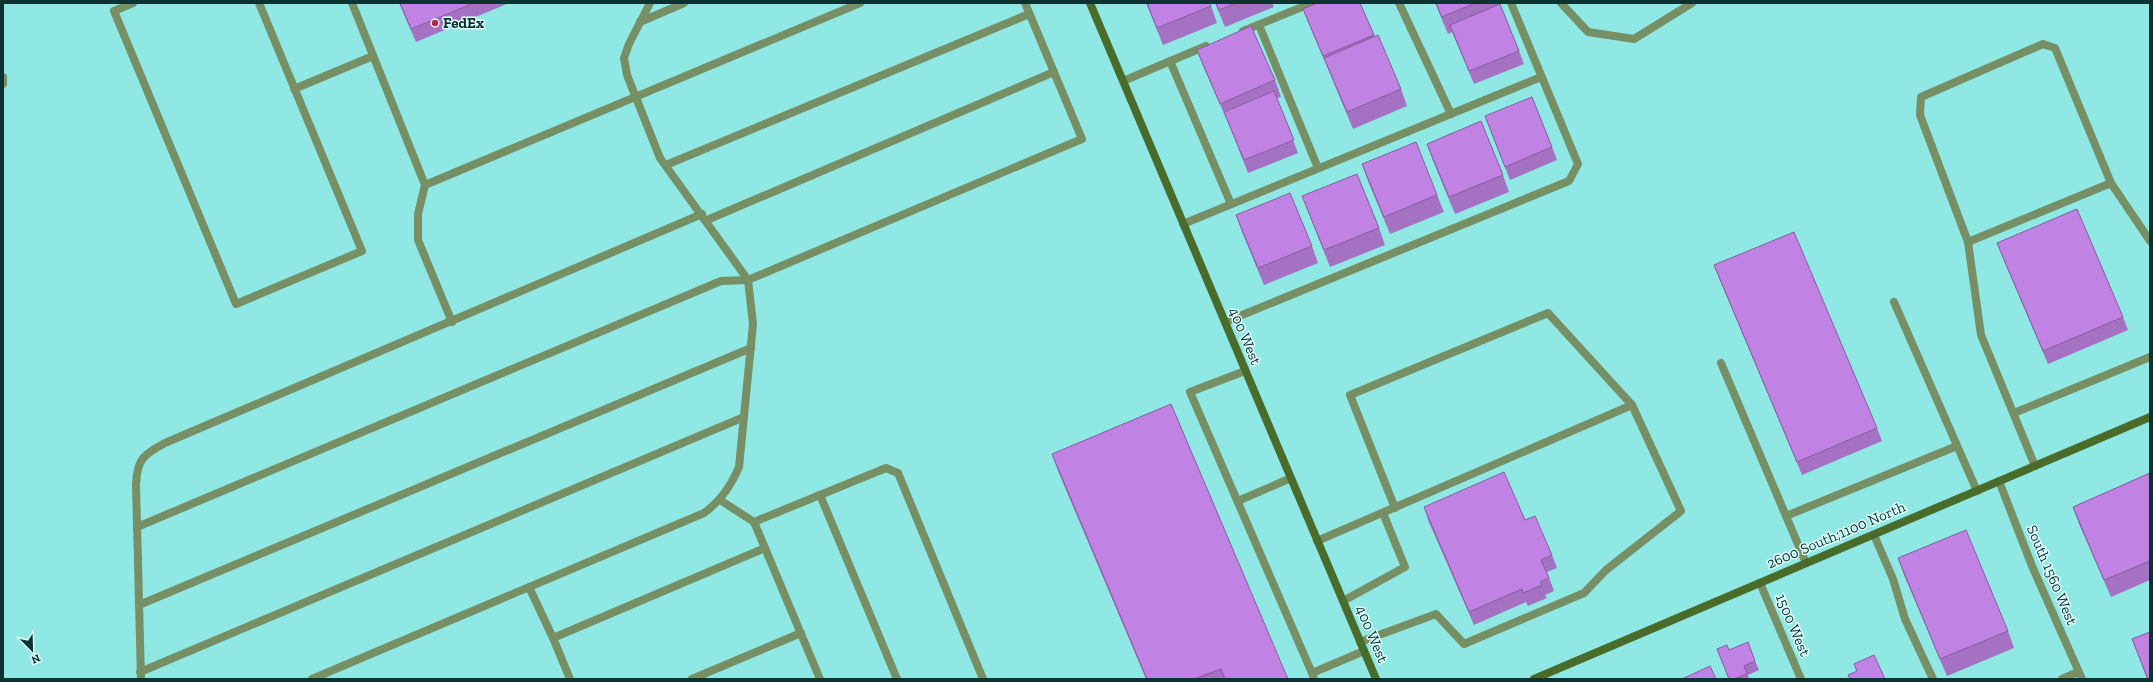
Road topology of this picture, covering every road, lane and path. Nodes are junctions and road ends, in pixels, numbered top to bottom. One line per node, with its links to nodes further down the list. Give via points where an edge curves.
1 (133, 3): 26 (street, via 114,11 236,304 362,252)
2 (259, 3): 26 (street)
3 (352, 3): 19 (street)
4 (650, 3): 15 (street)
5 (684, 3): 15 (street)
6 (860, 3): 27 (street)
7 (1024, 3): 14 (street)
8 (1090, 3): 24 (street, 400 West)
9 (1312, 3): 16 (street)
10 (1399, 3): 28 (street)
11 (1511, 3): 22 (street)
12 (1561, 3): 13 (street, via 1588,32 1634,40)
13 (1692, 3)
14 (1029, 14): 21 (street); 29 (street)
15 (640, 22): 27 (street, via 624,58 627,75)
16 (1259, 25): 17 (street); 30 (street)
17 (1231, 36)
18 (1218, 41): 20 (street)
19 (373, 56): 26 (street); 32 (street)
20 (1170, 61): 24 (street); 33 (street)
21 (1054, 72): 34 (street); 38 (street, via 1082,139)
22 (1541, 76): 28 (street); 41 (street, via 1578,164 1569,181)
23 (3, 77): 25 (street)
24 (1123, 81): 35 (street, 400 West)
25 (3, 84)
26 (294, 89)
27 (636, 98): 29 (street, via 660,158); 32 (street)
28 (1451, 114): 30 (street)
29 (666, 165): 34 (street)
30 (1318, 168): 33 (street)
31 (2112, 183): 36 (street); 37 (street); 37 (street, via 2055,48 2043,44 1921,98 1920,116)
32 (425, 185): 40 (street, via 418,214 418,240)
33 (1231, 204): 35 (street)
34 (704, 217): 38 (street); 40 (street)
35 (1183, 224): 41 (street, 400 West)
36 (2150, 241)
37 (1968, 242): 47 (street, via 1981,335)
38 (748, 280): 42 (street, via 753,324); 62 (street, via 721,281)
39 (1894, 302): 50 (street)
40 (452, 322): 62 (street, via 153,450 144,456 137,471)
41 (1225, 322): 45 (street, 400 West)
42 (751, 348): 48 (street); 70 (street)
43 (2150, 356): 47 (street)
44 (1721, 363): 60 (street)
45 (1245, 371): 52 (street, 400 West); 57 (street, via 1190,392)
46 (1632, 404): 58 (street); 58 (street, via 1548,313 1350,395); 73 (street, via 1681,511 1606,570 1584,593 1464,644 1436,614)
47 (2014, 413): 51 (street)
48 (744, 417): 56 (street, via 739,467); 75 (street)
49 (2150, 417): 51 (street, 2600 South;1100 North)
50 (1957, 446): 54 (street); 60 (street)
51 (2035, 466): 53 (street, 2600 South;1100 North)
52 (1291, 478): 57 (street); 64 (street, 400 West)
53 (1999, 481): 54 (street, 2600 South;1100 North); 77 (street, South 1560 West, via 2032,566)
54 (1977, 491): 63 (street, 2600 South;1100 North)
55 (820, 495): 61 (street); 82 (street); 83 (street, via 886,468 898,473)
56 (720, 500): 61 (street); 68 (street, via 704,513 687,521)
57 (1238, 501): 76 (street)
58 (1395, 508): 59 (street)
59 (1383, 513): 64 (street); 69 (street, via 1405,567)
60 (1786, 516): 66 (street)
61 (754, 522): 65 (street)
62 (137, 527): 70 (street)
63 (1874, 535): 66 (street, 2600 South;1100 North); 87 (street, via 1893,579 1905,619)
64 (1317, 541): 69 (street, 400 West)
65 (765, 548): 71 (street); 72 (street)
66 (1806, 563): 67 (street, 2600 South;1100 North)
67 (1760, 583): 85 (street, 2600 South;1100 North); 86 (street, 1500 West)
68 (529, 587): 72 (street); 78 (street)
69 (1343, 601): 73 (street, 400 West)
70 (139, 605): 75 (street)
71 (801, 632): 80 (street); 81 (street)
72 (553, 638): 79 (street)
73 (1360, 642): 74 (street, 400 West)
74 (1364, 650): 76 (street); 84 (street, 400 West)
75 (140, 676)
76 (1313, 676)
77 (2080, 676): 88 (street)
78 (312, 679)
79 (570, 679)
80 (692, 679)
81 (820, 679)
82 (897, 679)
83 (983, 679)
84 (1376, 679)
85 (1534, 679)
86 (1801, 679)
87 (1933, 679)
88 (2062, 679)

